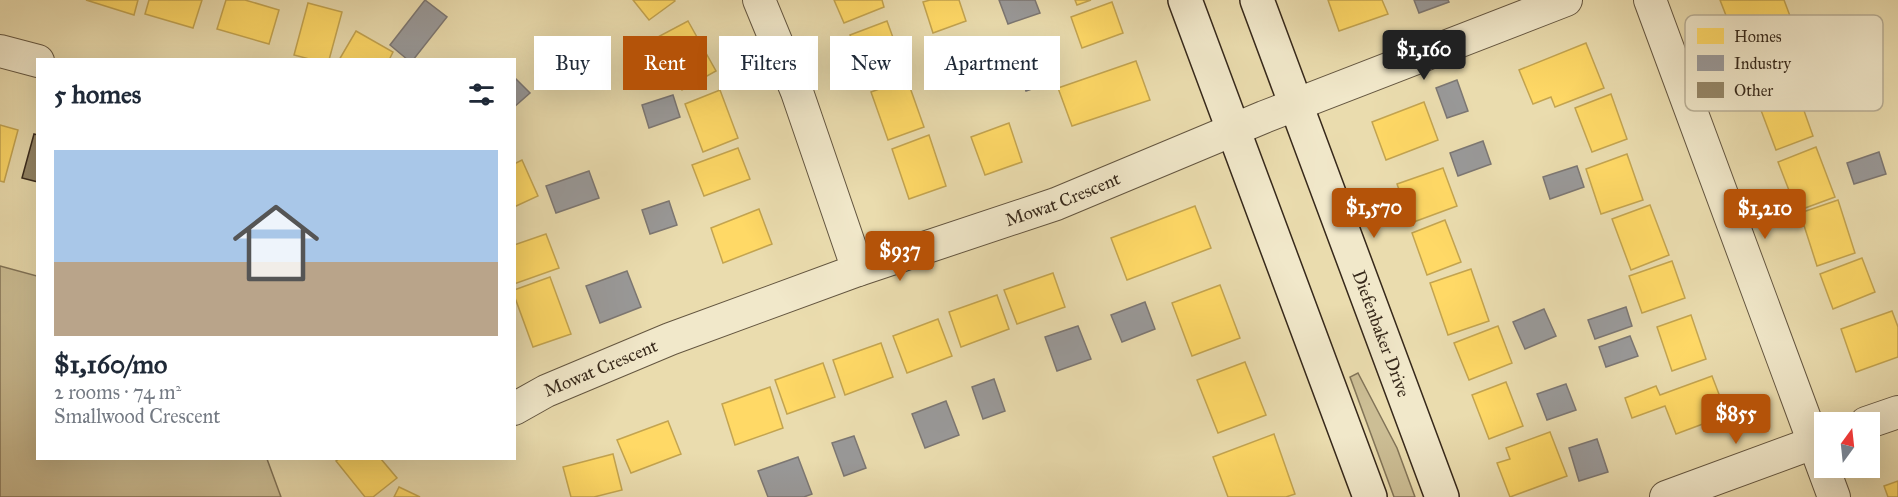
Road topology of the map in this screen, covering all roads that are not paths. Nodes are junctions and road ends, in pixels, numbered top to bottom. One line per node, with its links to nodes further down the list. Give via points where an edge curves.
1 (759, 0): 12 (street, via 797,92)
2 (1185, 0): 11 (street)
3 (1257, 0): 9 (street, Diefenbaker Drive)
4 (1566, 0): 9 (street, Mowat Crescent)
5 (1650, 0): 8 (street)
6 (0, 51): 7 (street)
7 (36, 60)
8 (1685, 91)
9 (1298, 105): 11 (street, Mowat Crescent); 20 (street, Diefenbaker Drive)
10 (1693, 111): 16 (street)
11 (1235, 130): 12 (street, Mowat Crescent, via 1056,204); 19 (street)
12 (858, 270): 13 (street, Mowat Crescent, via 670,339 546,391)
13 (516, 408)
14 (1898, 412): 15 (street)
15 (1880, 418)
16 (1814, 428)
17 (1814, 443): 21 (street)
18 (1829, 478): 22 (street)
19 (1370, 497)
20 (1442, 497)
21 (1666, 497)
22 (1834, 497)

